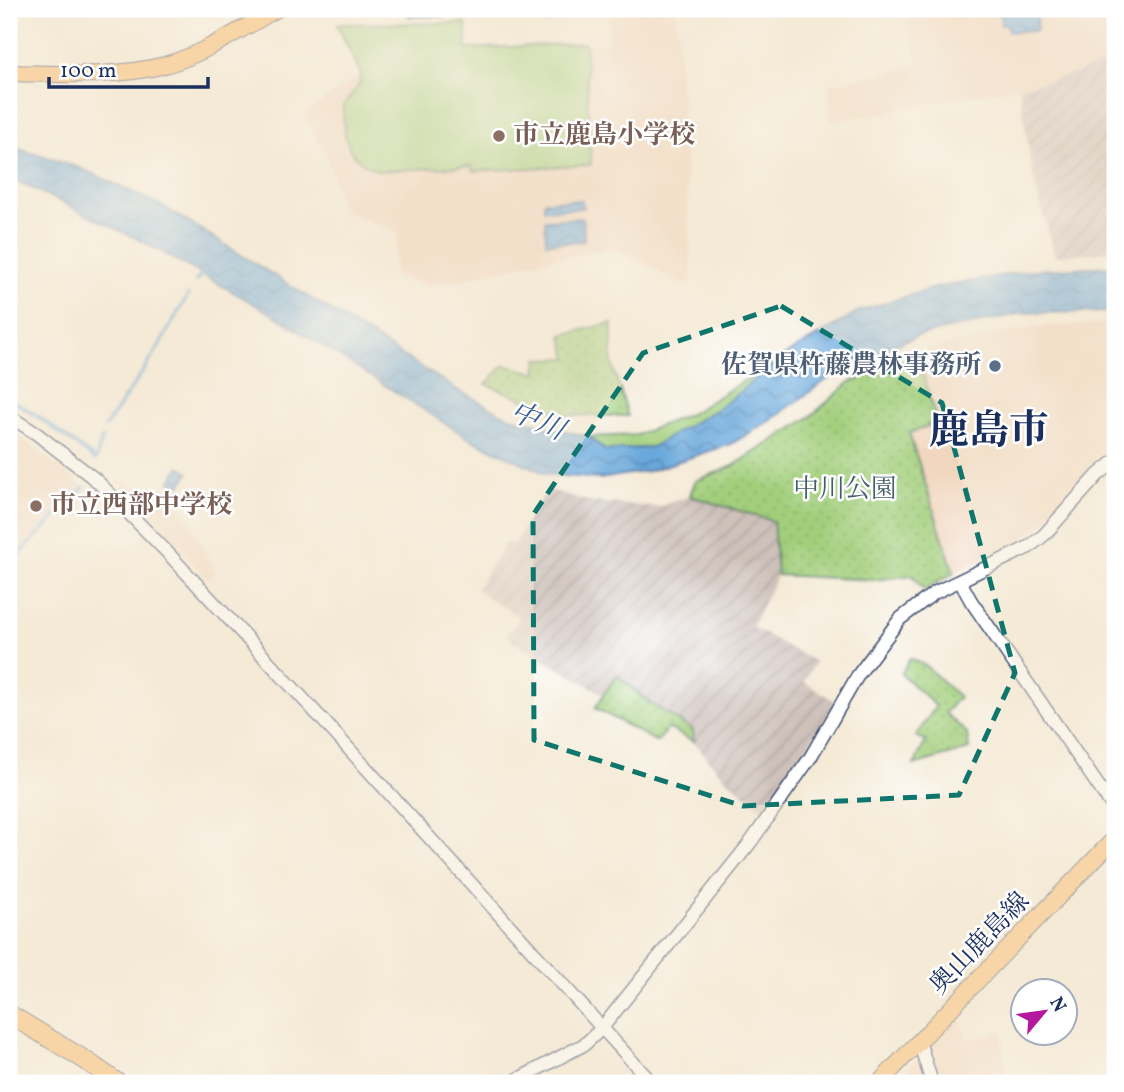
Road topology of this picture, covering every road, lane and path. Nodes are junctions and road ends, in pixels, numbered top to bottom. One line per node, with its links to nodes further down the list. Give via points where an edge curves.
1 (276, 9): 2 (main road, via 167,64 107,74)
2 (9, 73)
3 (9, 416): 9 (street, via 96,480 166,551)
4 (1115, 461): 5 (street, via 1029,547)
5 (960, 581): 6 (street); 9 (street, via 900,619 756,835)
6 (1115, 810)
7 (1115, 838): 10 (main road, 奥山鹿島線)
8 (9, 1014): 11 (highway)
9 (601, 1028): 12 (street, via 585,1044); 13 (street)
10 (919, 1041): 14 (main road, 奥山鹿島線); 15 (street)
11 (118, 1083)
12 (511, 1083)
13 (652, 1083)
14 (878, 1083)
15 (932, 1083)

